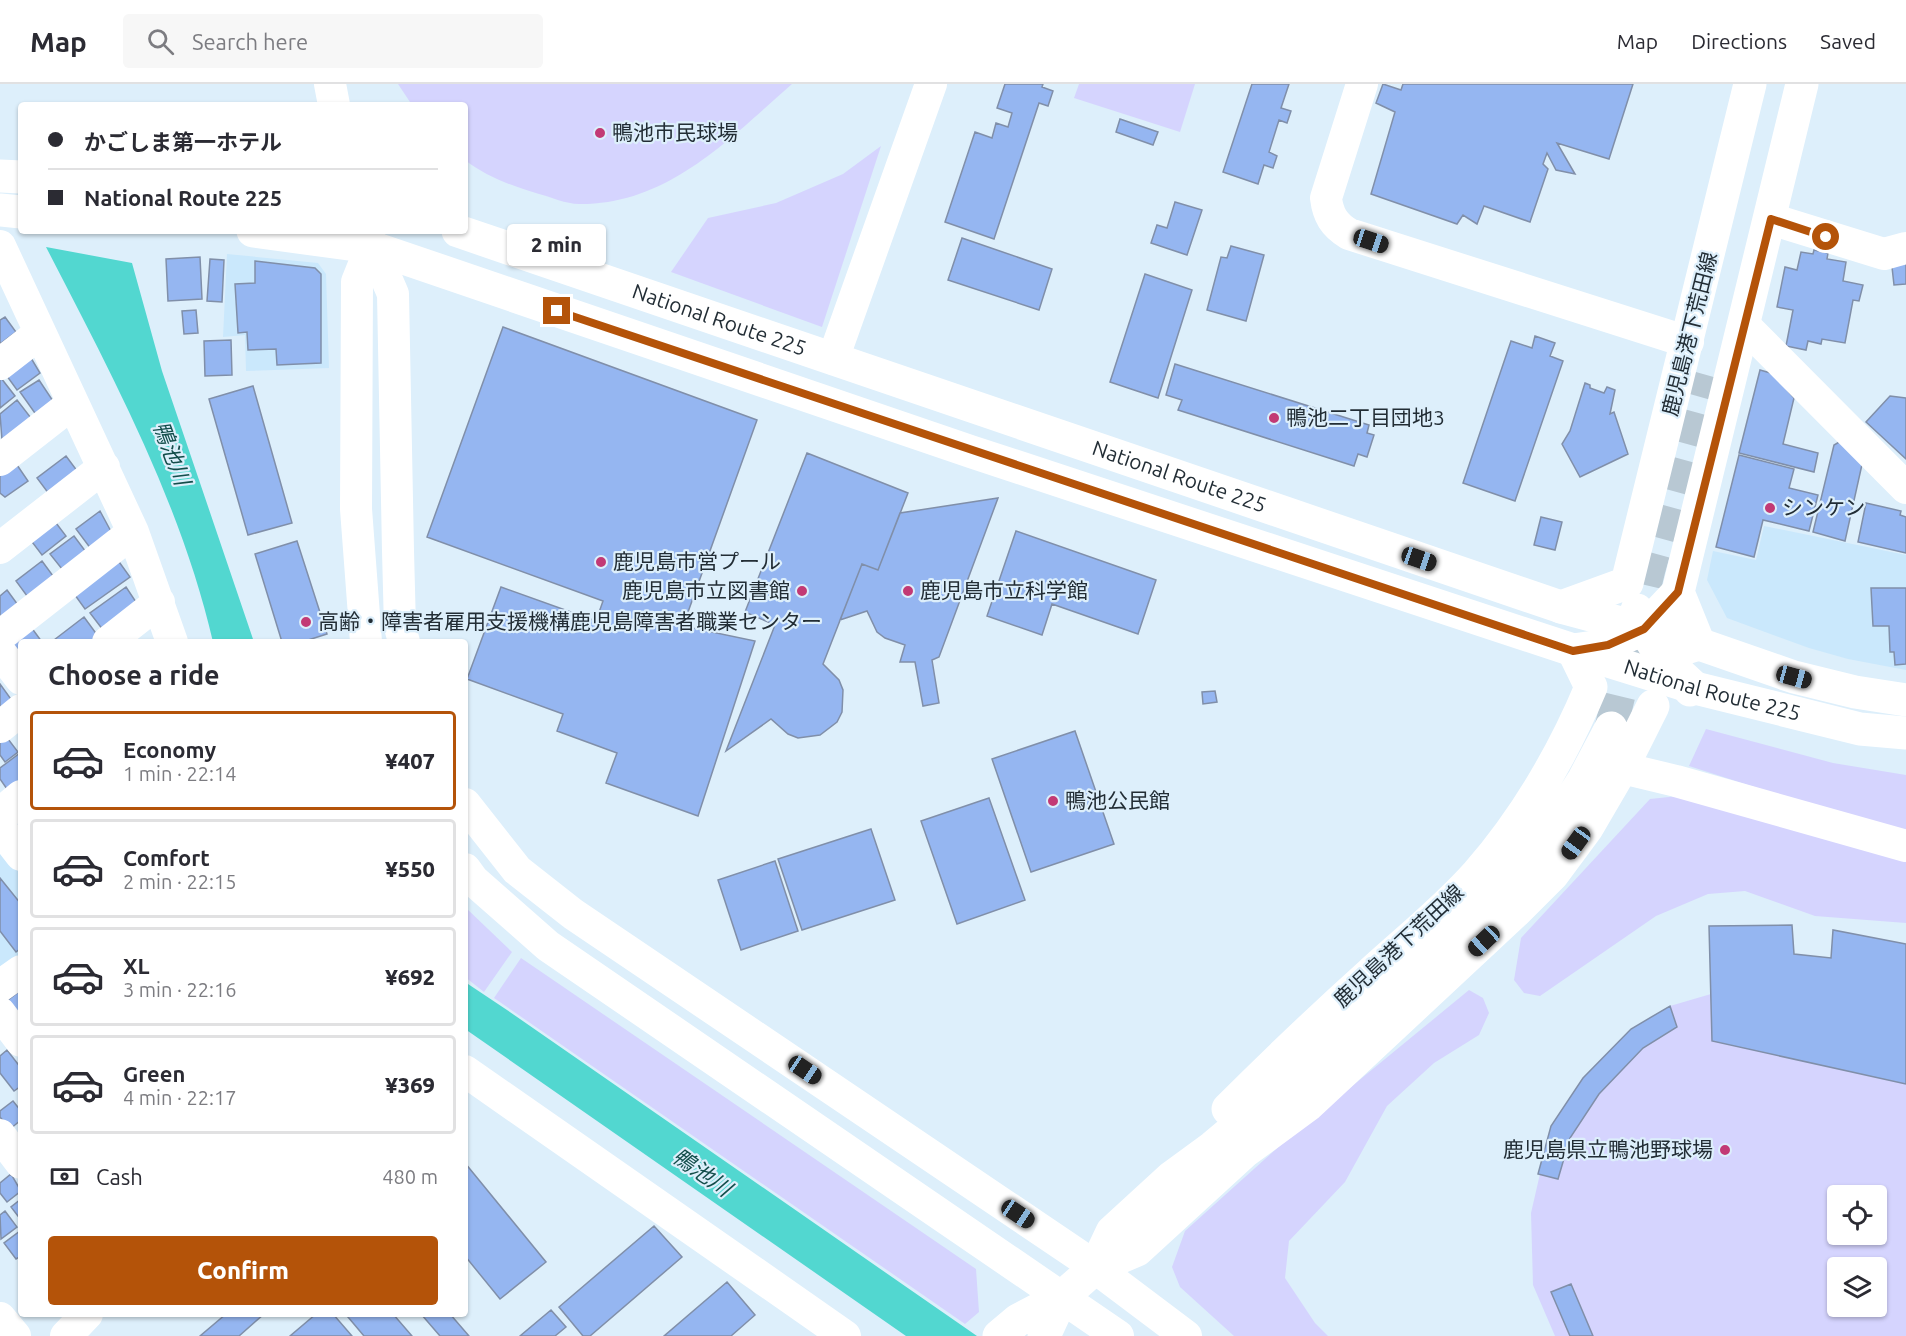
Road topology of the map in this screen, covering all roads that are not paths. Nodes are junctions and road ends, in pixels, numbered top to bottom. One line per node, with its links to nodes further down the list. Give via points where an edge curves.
1 (330, 84): 7 (street)
2 (931, 84): 21 (street)
3 (1362, 84): 20 (street, via 1326,198 1327,210 1339,228)
4 (1750, 84): 20 (main road, 鹿児島港下荒田線)
5 (1774, 84): 23 (main road, 鹿児島港下荒田線)
6 (1802, 84): 12 (main road)
7 (333, 102)
8 (0, 176): 9 (main road)
9 (18, 177)
10 (0, 210): 11 (main road)
11 (18, 212)
12 (1771, 219): 17 (street, via 1884,254); 18 (main road)
13 (296, 234): 15 (main road, National Route 225)
14 (468, 234): 21 (main road, National Route 225)
15 (369, 239): 38 (street, via 357,282 356,509); 39 (street, via 393,294); 42 (main road, National Route 225, via 961,448)
16 (0, 246): 19 (street)
17 (1906, 248)
18 (1744, 325): 27 (street); 31 (main road)
19 (40, 333): 22 (street); 24 (street)
20 (1688, 342): 30 (main road, 鹿児島港下荒田線)
21 (833, 359): 33 (main road, National Route 225)
22 (0, 364)
23 (1703, 374)
24 (73, 403): 25 (street); 26 (street)
25 (0, 460)
26 (104, 467): 28 (street); 29 (street)
27 (1906, 488)
28 (133, 532): 32 (street); 35 (street)
29 (0, 548)
30 (1627, 583): 33 (main road); 34 (main road)
31 (1678, 592): 34 (main road); 40 (main road)
32 (159, 602): 36 (street); 37 (street)
33 (1561, 608): 34 (main road, National Route 225); 41 (main road)
34 (1644, 629): 40 (main road, National Route 225); 41 (main road); 44 (main road)
35 (0, 636)
36 (112, 639)
37 (171, 639)
38 (366, 639)
39 (403, 639)
40 (1698, 644): 44 (main road); 48 (main road, National Route 225, via 1794,677)
41 (1608, 645): 42 (main road); 44 (main road)
42 (1573, 651): 44 (main road, National Route 225); 46 (main road)
43 (0, 652): 45 (street)
44 (1646, 663): 46 (main road); 47 (main road, National Route 225); 49 (main road)
45 (18, 675)
46 (1591, 687): 70 (main road, 鹿児島港下荒田線, via 1552,766 1477,874 1307,1030 1204,1134)
47 (1695, 688): 49 (main road); 53 (main road, National Route 225, via 1860,729)
48 (1906, 700)
49 (1653, 706): 54 (main road, 鹿児島港下荒田線)
50 (18, 712): 51 (street)
51 (0, 727)
52 (1611, 728): 65 (main road, 鹿児島港下荒田線, via 1560,817 1532,852 1467,924)
53 (1906, 733)
54 (1622, 768): 58 (street); 68 (main road, 鹿児島港下荒田線, via 1587,828 1553,874 1308,1105)
55 (18, 799): 57 (street, via 8,807)
56 (468, 808): 71 (street, via 517,870 573,914)
57 (0, 826): 59 (street)
58 (1906, 846)
59 (18, 851)
60 (468, 873): 72 (street, via 548,946)
61 (18, 973): 62 (street)
62 (0, 986)
63 (0, 1013): 64 (street)
64 (18, 1037)
65 (1343, 1038): 68 (main road, 鹿児島港下荒田線); 70 (main road, 鹿児島港下荒田線, via 1213,1148)
66 (468, 1073): 78 (street)
67 (0, 1135): 69 (street)
68 (1244, 1152): 71 (main road, 鹿児島港下荒田線, via 1137,1250)
69 (18, 1159)
70 (1172, 1177): 71 (main road, 鹿児島港下荒田線, via 1112,1232)
71 (1095, 1268): 72 (main road, 鹿児島港下荒田線); 80 (street)
72 (1062, 1297): 75 (main road, 鹿児島港下荒田線); 79 (street)
73 (84, 1317): 77 (street)
74 (0, 1318): 76 (street)
75 (1020, 1331)
76 (15, 1336)
77 (66, 1336)
78 (845, 1336)
79 (1118, 1336)
80 (1186, 1336)

